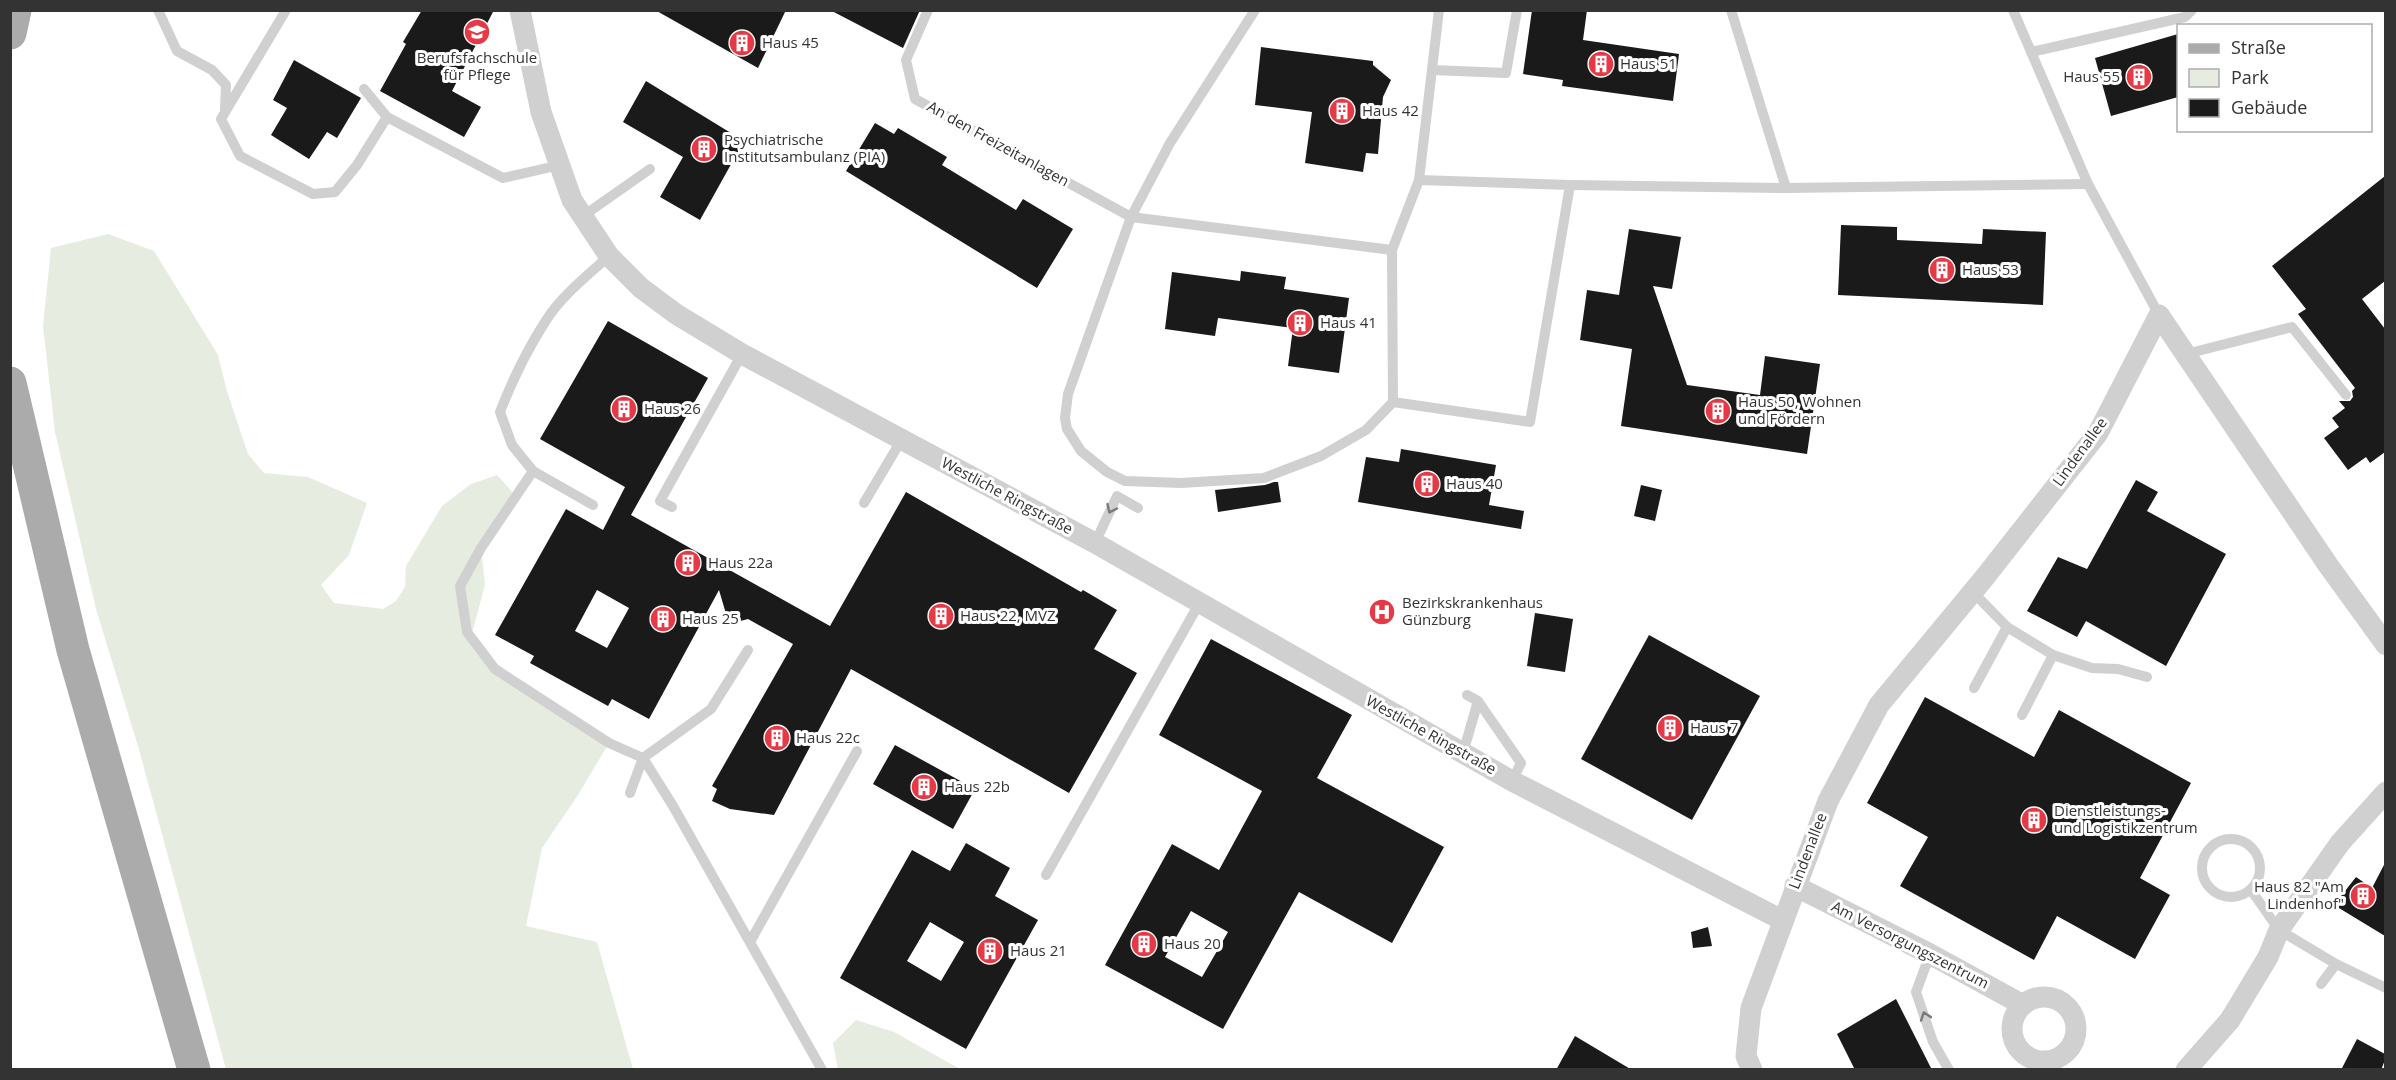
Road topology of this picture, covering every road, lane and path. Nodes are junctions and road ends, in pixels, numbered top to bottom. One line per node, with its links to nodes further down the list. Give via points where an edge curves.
1 (15, 10): 12 (main road)
2 (158, 10): 16 (lane, via 177,51 212,70 226,85)
3 (286, 10): 16 (lane)
4 (520, 10): 18 (street, Westliche Ringstraße, via 541,112)
5 (928, 10): 25 (lane, An den Freizeitanlagen, via 906,60 915,99)
6 (1255, 10): 25 (lane, via 1170,143)
7 (1439, 10): 14 (lane)
8 (1517, 10): 14 (lane, via 1506,74)
9 (1731, 10): 23 (lane)
10 (2013, 10): 13 (lane)
11 (2192, 10): 13 (lane, via 2185,18)
12 (10, 33)
13 (2031, 52): 21 (lane)
14 (1432, 70): 20 (lane)
15 (364, 89): 17 (lane)
16 (225, 112): 17 (lane, via 221,119 240,156 313,194 335,192)
17 (387, 117): 18 (lane, via 503,178)
18 (560, 165): 24 (street, Westliche Ringstraße, via 572,200)
19 (650, 169): 24 (lane)
20 (1419, 180): 22 (lane); 26 (lane)
21 (2088, 184): 23 (lane); 28 (lane)
22 (1570, 185): 23 (lane); 33 (lane, via 1530,422)
23 (1786, 188)
24 (583, 216): 27 (street, Westliche Ringstraße)
25 (1131, 217): 26 (lane); 33 (lane, via 1068,394 1065,418 1081,451 1107,472 1125,481 1181,483 1264,478 1321,456 1366,430)
26 (1392, 250): 33 (lane)
27 (609, 256): 29 (street, Westliche Ringstraße, via 641,288 676,314); 35 (lane, via 546,320 500,412 512,445)
28 (2159, 315): 30 (street); 41 (street, Lindenallee, via 2098,433)
29 (742, 354): 34 (street, Westliche Ringstraße); 38 (lane, via 660,501)
30 (2186, 354): 32 (lane, via 2292,327); 44 (street)
31 (10, 384): 69 (main road, via 73,650)
32 (2346, 395)
33 (1393, 402)
34 (902, 440): 36 (lane); 40 (street, Westliche Ringstraße)
35 (533, 471): 37 (lane); 54 (lane, via 460,586 468,632 495,669 609,743)
36 (864, 503)
37 (593, 505)
38 (672, 507)
39 (1138, 508): 40 (lane, one-way to 40, via 1117,496)
40 (1095, 543): 42 (street, Westliche Ringstraße)
41 (1973, 592): 43 (lane); 59 (street, Lindenallee, via 1879,705 1828,801)
42 (1200, 602): 53 (street, Westliche Ringstraße); 58 (lane)
43 (2007, 627): 46 (lane); 48 (lane)
44 (2385, 645)
45 (748, 650): 54 (lane, via 711,709)
46 (2053, 656): 47 (lane, via 2092,668 2118,669); 51 (lane)
47 (2147, 677)
48 (1974, 688)
49 (1467, 694): 50 (lane)
50 (1478, 701): 53 (lane); 55 (lane, via 1521,763)
51 (2022, 715)
52 (857, 751): 63 (lane)
53 (1463, 753): 55 (street, Westliche Ringstraße)
54 (643, 758): 57 (lane); 63 (lane)
55 (1512, 781): 61 (street, Westliche Ringstraße)
56 (2385, 792): 62 (street, via 2340,843)
57 (630, 793)
58 (1046, 875)
59 (1795, 886): 61 (street, Lindenallee); 64 (street, Am Versorgungszentrum)
60 (2252, 890): 60 (lane, via 2261,873 2258,854 2252,846 2234,838 2224,839 2208,850 2202,868 2215,893 2234,897); 62 (lane)
61 (1782, 920): 71 (street, Lindenallee, via 1751,1008 1746,1056)
62 (2279, 930): 65 (lane); 73 (street, via 2268,957 2230,1020)
63 (750, 942): 70 (lane)
64 (1930, 954): 68 (street, Am Versorgungszentrum); 72 (lane, one-way to 64, via 1933,1042 1916,992)
65 (2336, 964): 66 (lane); 67 (lane)
66 (2321, 984)
67 (2385, 988)
68 (2023, 1005)
69 (194, 1070)
70 (822, 1070)
71 (1752, 1070)
72 (1949, 1070)
73 (2186, 1070)

